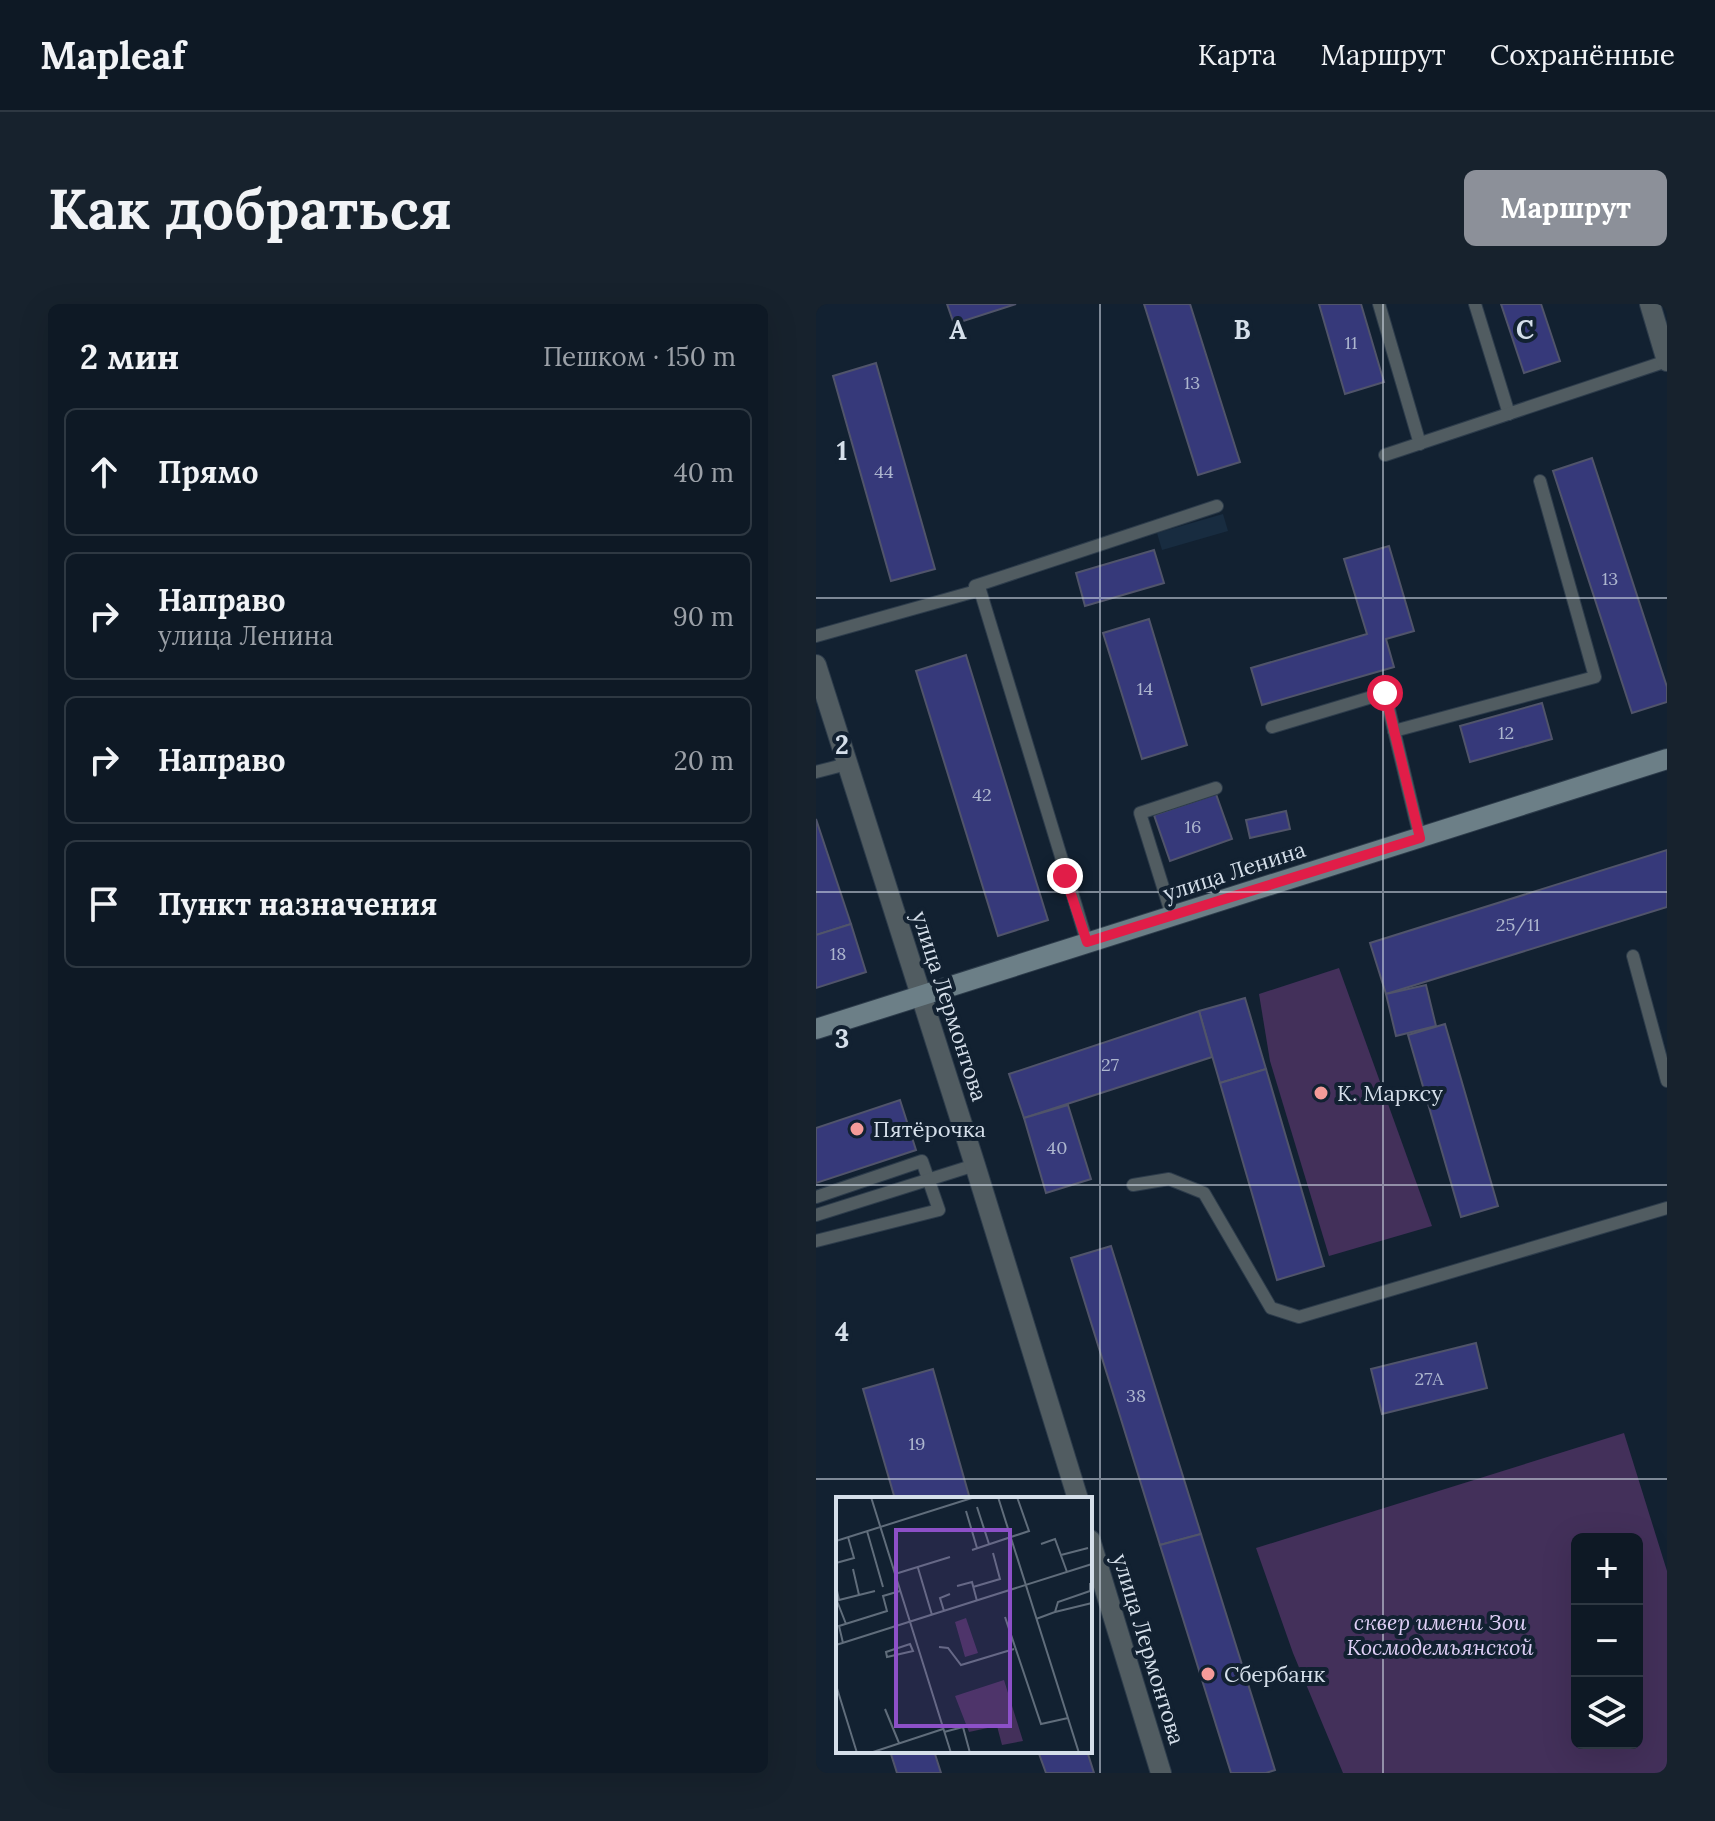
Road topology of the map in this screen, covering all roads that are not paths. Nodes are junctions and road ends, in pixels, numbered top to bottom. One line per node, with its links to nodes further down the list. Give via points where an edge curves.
1 (1379, 304): 6 (lane)
2 (1475, 304): 5 (lane)
3 (1650, 304): 4 (street)
4 (1667, 361): 5 (lane)
5 (1509, 414): 6 (lane)
6 (1420, 444): 7 (lane)
7 (1385, 455)
8 (1540, 481): 14 (lane, via 1595,677)
9 (1217, 506): 10 (lane, via 975,586)
10 (980, 590): 11 (lane); 21 (lane)
11 (816, 636)
12 (816, 665): 16 (street, улица Лермонтова)
13 (1272, 727): 14 (lane, via 1385,693)
14 (1394, 731): 19 (lane)
15 (1667, 759): 19 (main road, улица Ленина)
16 (847, 764): 17 (lane); 23 (street, улица Лермонтова)
17 (816, 772)
18 (1216, 788): 20 (lane, via 1140,813)
19 (1420, 838): 20 (main road, улица Ленина)
20 (1172, 916): 21 (main road, улица Ленина)
21 (1087, 942): 23 (main road, улица Ленина)
22 (1633, 956): 25 (lane)
23 (921, 996): 24 (main road, улица Ленина); 26 (street, улица Лермонтова)
24 (816, 1029)
25 (1667, 1081)
26 (975, 1165): 27 (lane); 33 (street, улица Лермонтова)
27 (929, 1179): 29 (lane, via 922,1161); 31 (lane); 32 (lane, via 939,1210)
28 (1133, 1185): 30 (lane, via 1169,1179 1204,1193 1271,1308 1299,1317)
29 (816, 1197)
30 (1667, 1208)
31 (816, 1215)
32 (816, 1241)
33 (1077, 1497)
34 (1092, 1547): 35 (street, улица Лермонтова)
35 (1161, 1773)

